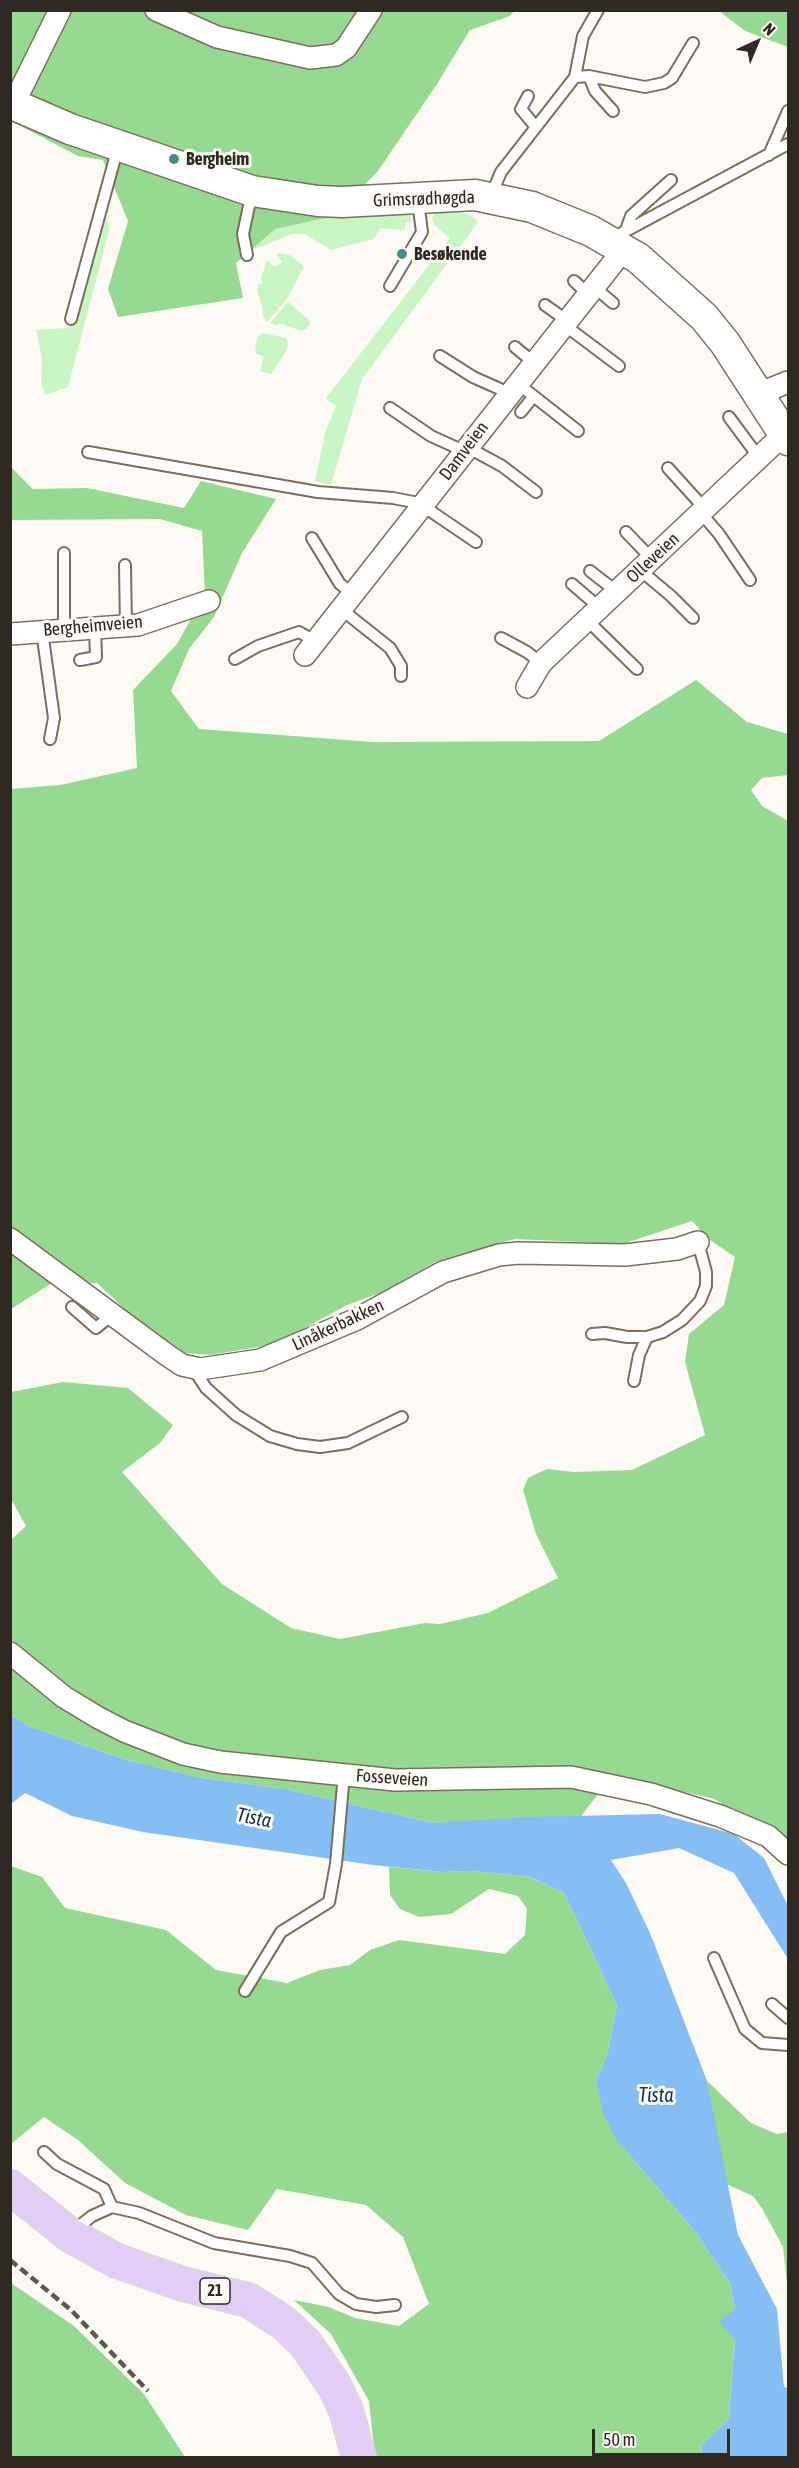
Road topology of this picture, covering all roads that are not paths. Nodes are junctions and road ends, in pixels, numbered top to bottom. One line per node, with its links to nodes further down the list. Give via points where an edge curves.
1 (60, 10): 9 (street)
2 (156, 10): 3 (street, via 217,37 310,58 336,55 346,48)
3 (371, 10)
4 (598, 10): 7 (lane, via 583,36)
5 (693, 43): 6 (lane, via 672,78 664,83 645,87)
6 (589, 76): 7 (lane); 10 (lane, via 595,92)
7 (575, 77): 12 (lane)
8 (528, 96): 12 (lane, via 521,109)
9 (12, 104): 14 (main road, Grimsrødhøgda)
10 (613, 111)
11 (789, 111): 15 (lane)
12 (535, 126): 19 (lane, via 501,172)
13 (789, 144): 15 (lane)
14 (118, 146): 17 (main road, Grimsrødhøgda); 26 (lane)
15 (769, 155): 20 (lane)
16 (671, 180): 20 (lane, via 631,216)
17 (252, 191): 18 (main road, Grimsrødhøgda, via 318,201); 21 (lane, via 243,234)
18 (418, 197): 19 (main road, Grimsrødhøgda); 22 (lane, via 422,232)
19 (490, 198): 20 (main road, Grimsrødhøgda, via 532,207)
20 (621, 241): 23 (street, Damveien); 34 (main road, Grimsrødhøgda, via 704,317)
21 (247, 255)
22 (390, 286)
23 (585, 287): 24 (lane); 27 (street, Damveien)
24 (613, 303)
25 (545, 305): 27 (lane)
26 (71, 319)
27 (564, 322): 30 (street, Damveien); 31 (lane)
28 (515, 347): 30 (lane)
29 (440, 356): 33 (lane, via 473,377)
30 (532, 362): 33 (street, Damveien)
31 (619, 366)
32 (789, 382): 34 (street)
33 (513, 387): 35 (lane); 41 (street, Damveien)
34 (758, 394): 40 (main road, Grimsrødhøgda)
35 (533, 397): 37 (lane); 39 (lane)
36 (390, 408): 41 (lane, via 431,436)
37 (521, 412)
38 (729, 417): 43 (lane)
39 (578, 431)
40 (786, 437): 43 (street, Olleveien)
41 (465, 449): 45 (lane, via 502,466); 46 (street, Damveien)
42 (88, 452): 46 (lane, via 318,492 393,498)
43 (760, 459): 47 (street, Olleveien)
44 (668, 468): 47 (lane)
45 (537, 492)
46 (423, 505): 50 (lane); 59 (street, Damveien)
47 (703, 511): 53 (street, Olleveien); 55 (lane)
48 (626, 532): 53 (lane)
49 (312, 538): 59 (lane)
50 (476, 542)
51 (64, 552): 64 (lane)
52 (125, 565): 62 (lane)
53 (646, 565): 57 (street, Olleveien); 61 (lane)
54 (590, 571): 57 (lane)
55 (750, 580)
56 (572, 584): 60 (lane)
57 (617, 592): 60 (street, Olleveien)
58 (209, 601): 62 (street, Bergheimveien, via 186,602 138,625)
59 (347, 602): 68 (street, Damveien); 73 (lane, via 390,648)
60 (594, 614): 71 (street, Olleveien); 72 (lane)
61 (693, 618)
62 (126, 626): 63 (street, Bergheimveien)
63 (95, 628): 64 (street, Bergheimveien); 70 (lane, via 96,657)
64 (64, 630): 65 (street, Bergheimveien)
65 (42, 631): 66 (street, Bergheimveien); 75 (lane, via 54,718)
66 (10, 634)
67 (501, 638): 71 (lane)
68 (310, 648): 69 (lane, via 299,632 258,646)
69 (235, 659)
70 (80, 660)
71 (541, 663): 74 (street, Olleveien)
72 (637, 669)
73 (401, 676)
74 (527, 687)
75 (50, 739)
76 (10, 1239): 79 (street, Linåkerbakken)
77 (698, 1242): 81 (lane, via 706,1272 700,1301 682,1320); 82 (street, Linåkerbakken, via 677,1249 625,1255 499,1255 443,1272 357,1319 260,1360)
78 (72, 1307): 79 (lane, via 96,1328)
79 (113, 1314): 82 (street, Linåkerbakken, via 166,1355)
80 (592, 1334): 81 (lane)
81 (647, 1337): 83 (lane)
82 (191, 1367): 84 (lane, via 206,1388 236,1415 270,1436 297,1444 320,1447 348,1443)
83 (634, 1381)
84 (402, 1417)
85 (10, 1653): 86 (street, Fosseveien, via 73,1702 156,1744 220,1762)
86 (343, 1784): 87 (street, Fosseveien, via 572,1778 651,1794 720,1816 768,1836); 89 (lane, via 329,1902 281,1932)
87 (789, 1854)
88 (714, 1958): 92 (lane, via 746,2029 762,2043)
89 (245, 1991)
90 (772, 2004): 91 (lane)
91 (789, 2018)
92 (789, 2045)
93 (44, 2152): 95 (lane, via 57,2164 104,2189)
94 (10, 2187): 96 (main road, 21)
95 (112, 2207): 96 (lane, via 92,2216); 97 (lane, via 139,2213 214,2243 312,2263 339,2294 356,2304)
96 (70, 2235): 98 (main road, 21, via 141,2271 248,2300 284,2323 305,2343 334,2385 346,2410)
97 (394, 2305)
98 (359, 2457)

